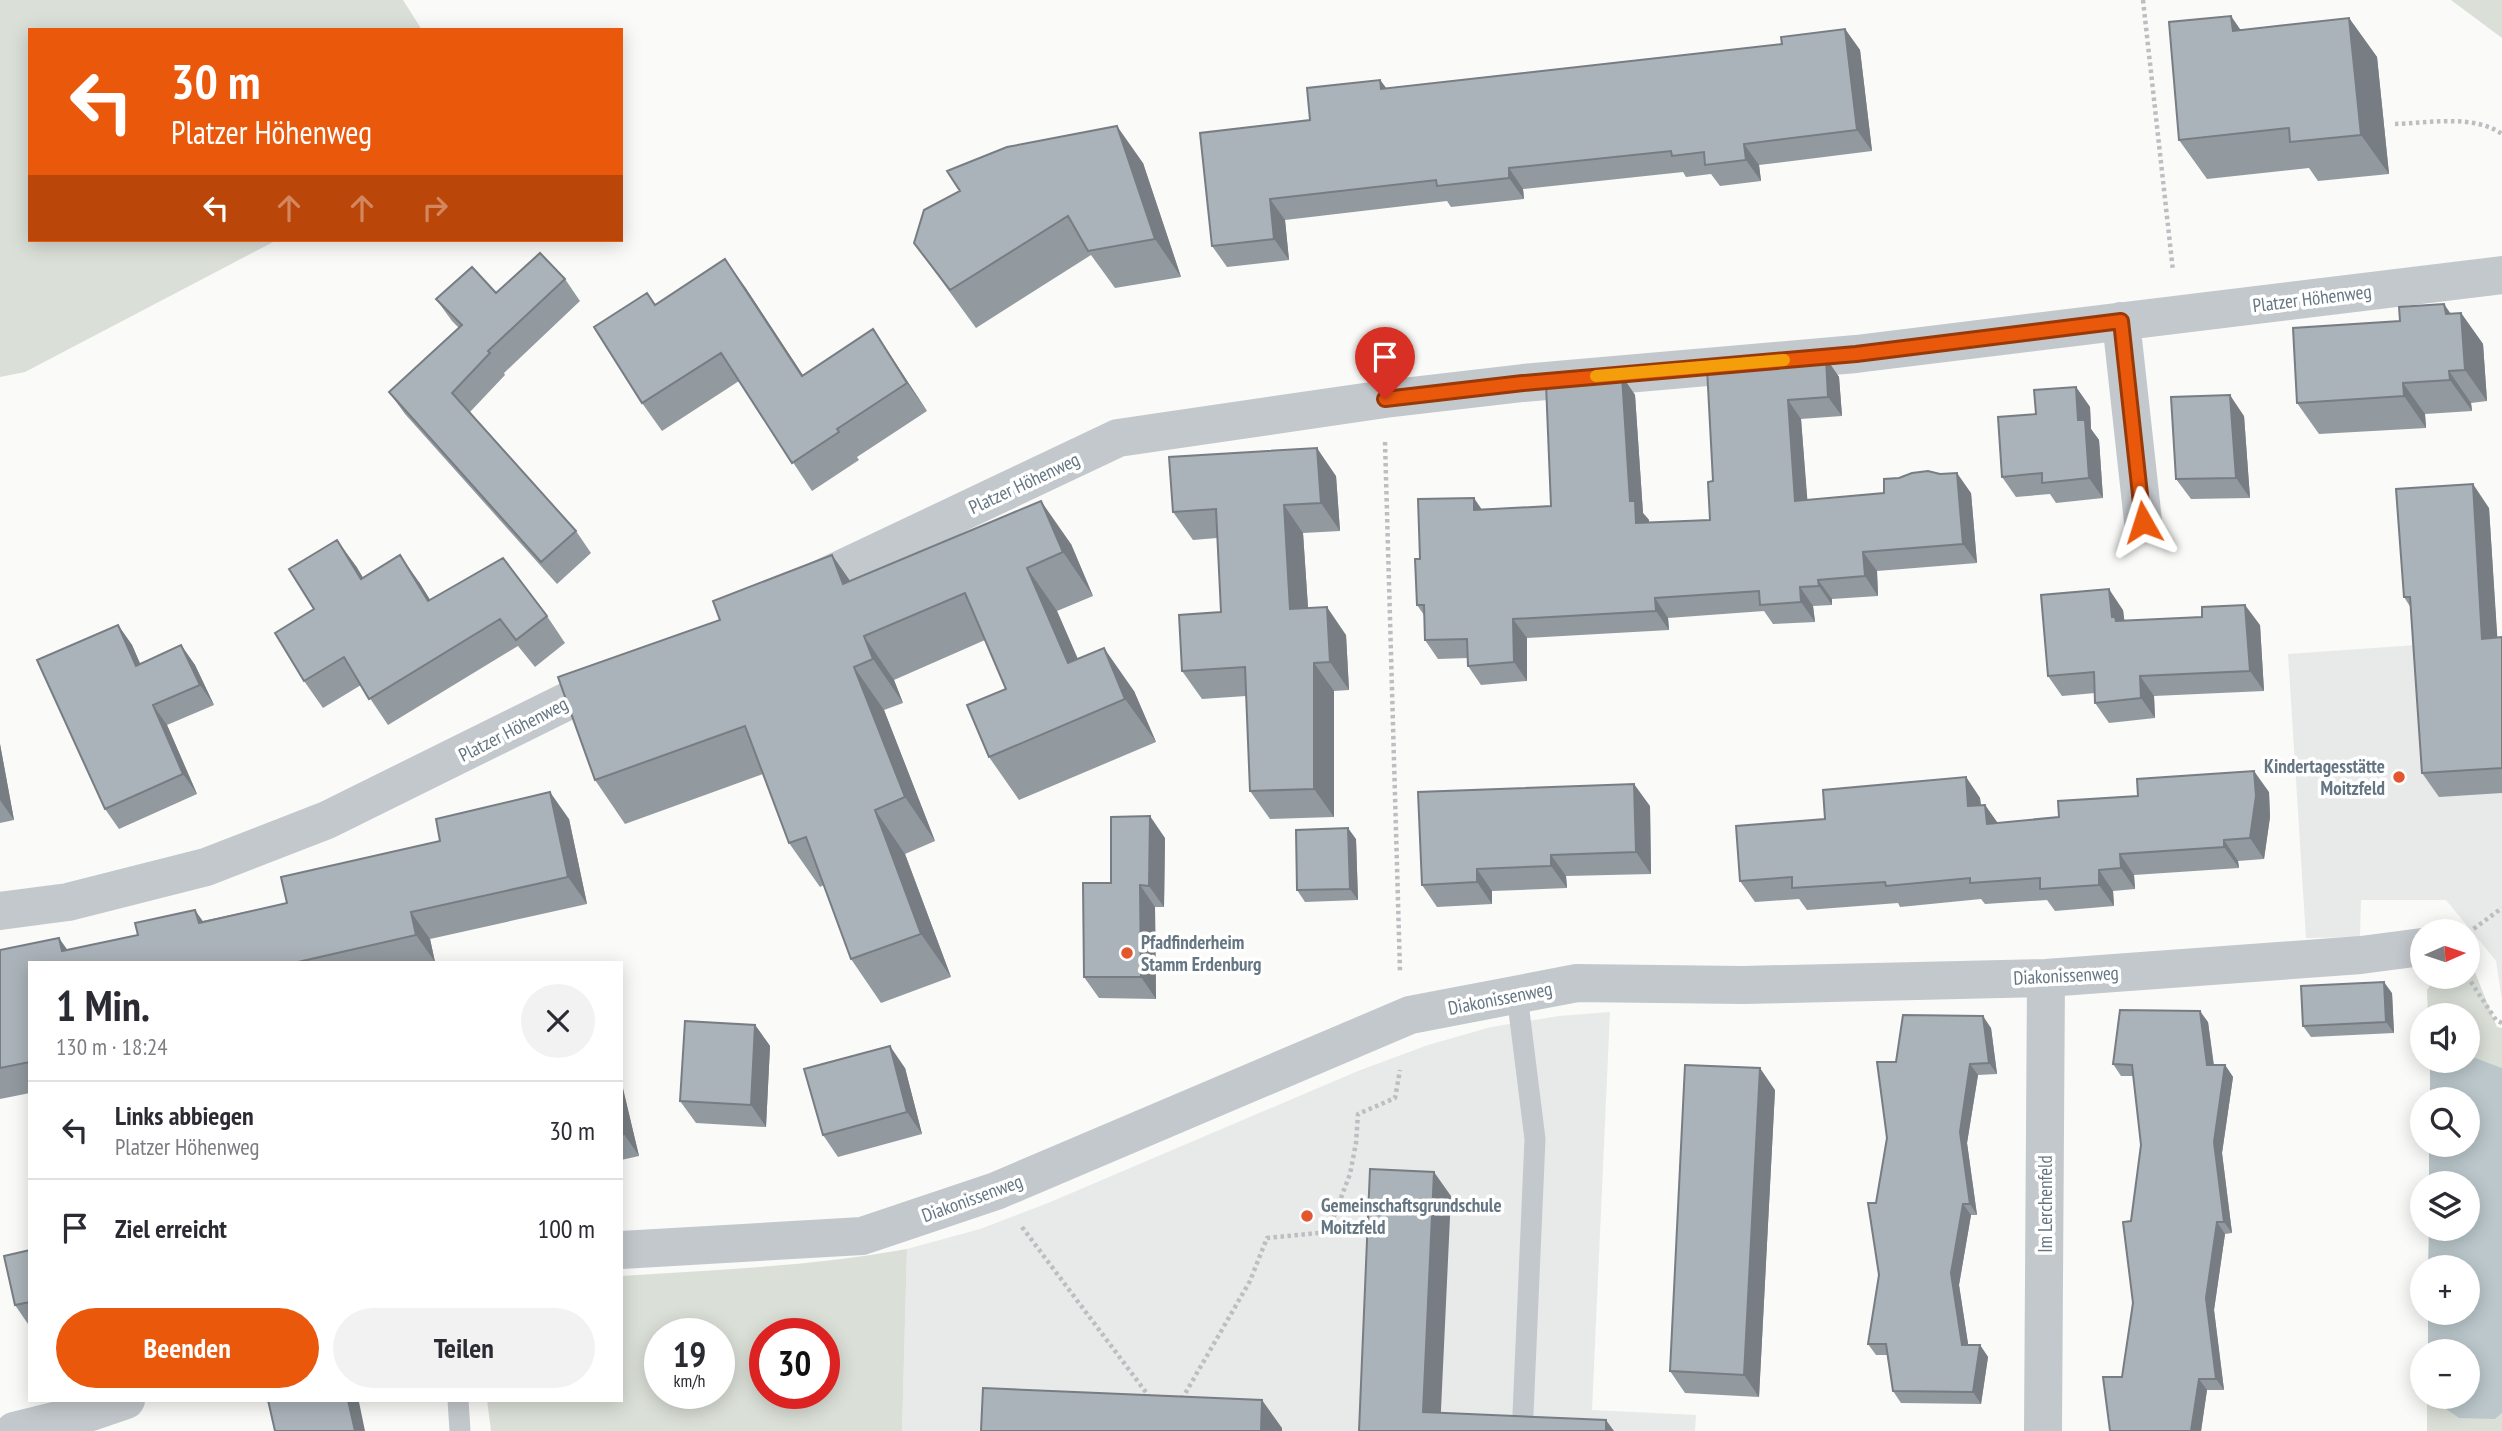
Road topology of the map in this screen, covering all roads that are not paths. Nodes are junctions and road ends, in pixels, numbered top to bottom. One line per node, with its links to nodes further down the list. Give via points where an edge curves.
1 (2502, 275): 2 (street, Platzer Höhenweg)
2 (2121, 321): 3 (street); 4 (street, Platzer Höhenweg, via 1856,354 1385,399 1118,438)
3 (2143, 522)
4 (769, 603)
5 (644, 663): 6 (street, Platzer Höhenweg, via 327,820 218,862 68,902)
6 (0, 911)
7 (2410, 949): 8 (street, Diakonissenweg)
8 (2046, 978): 9 (street, Diakonissenweg, via 1742,985 1577,983); 16 (street, Im Lerchenfeld)
9 (1517, 995): 10 (street, Diakonissenweg, via 1410,1015 996,1191 862,1236); 13 (lane, via 1535,1139)
10 (623, 1250)
11 (120, 1402): 14 (street)
12 (458, 1402): 15 (lane)
13 (1523, 1414)
14 (14, 1431)
15 (460, 1431)
16 (2042, 1431)

